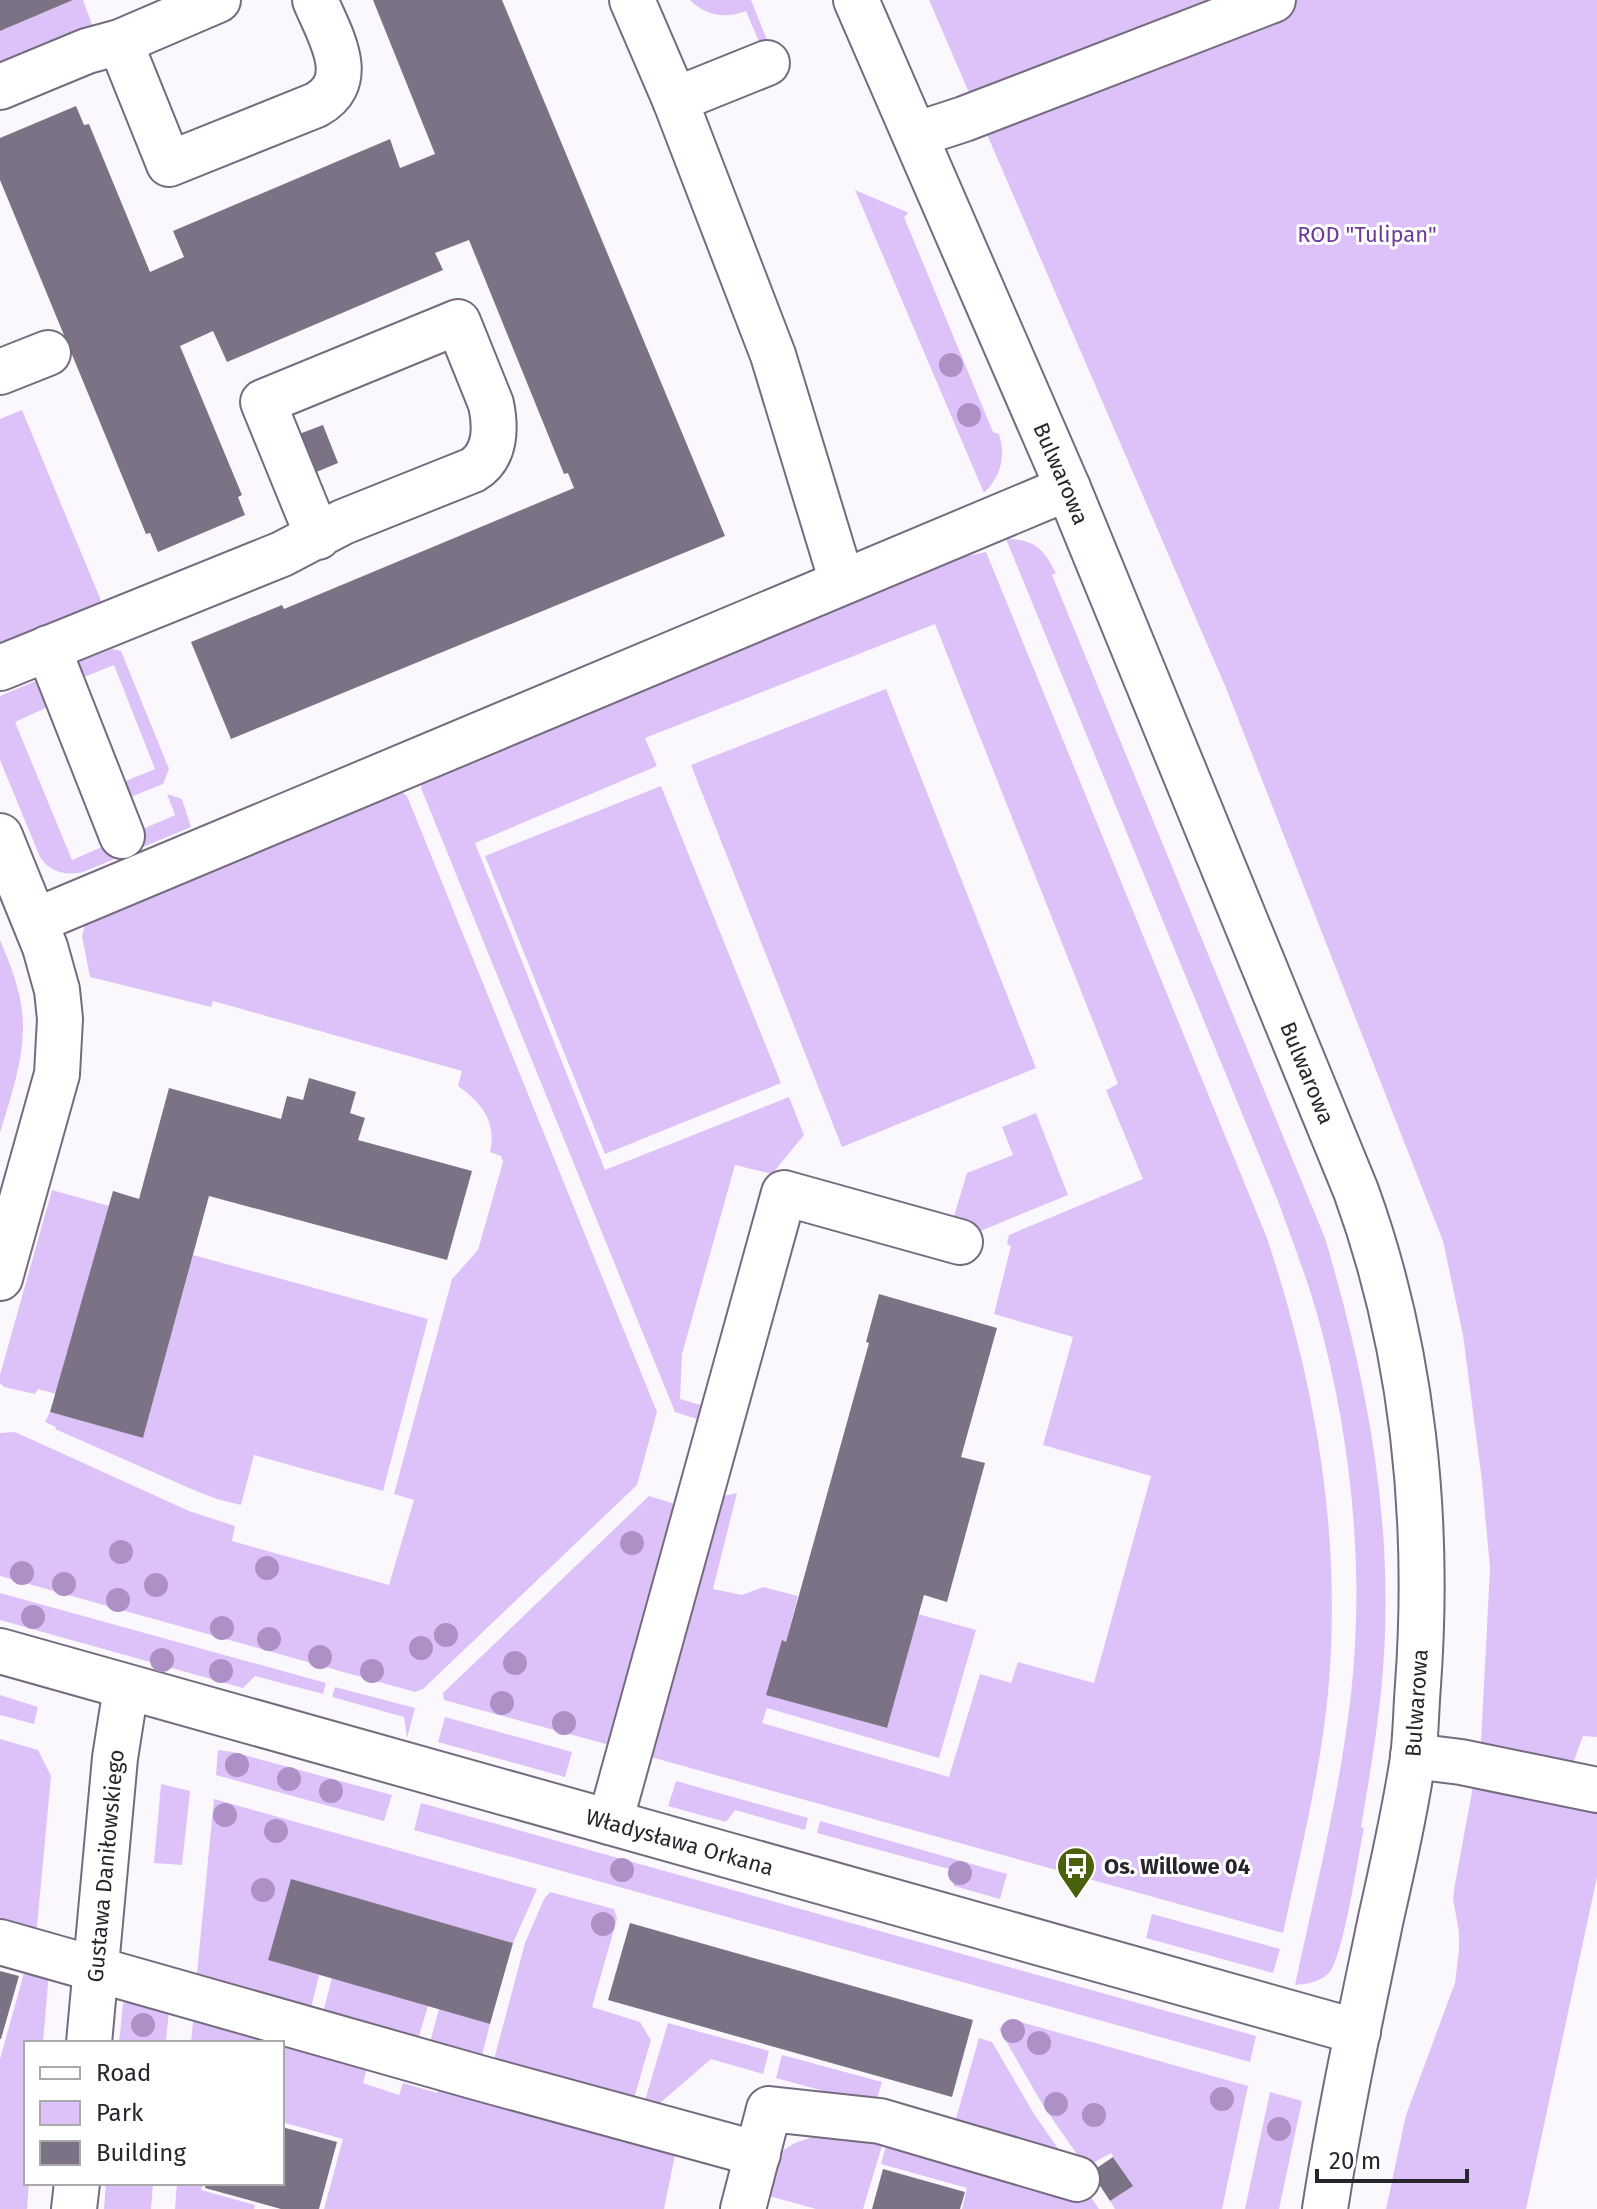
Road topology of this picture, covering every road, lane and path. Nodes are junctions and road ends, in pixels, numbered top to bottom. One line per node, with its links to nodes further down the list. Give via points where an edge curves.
1 (218, 0): 6 (street)
2 (315, 0): 6 (street, via 338,56 338,80 330,95 169,164)
3 (632, 0): 9 (street)
4 (856, 0): 10 (street, Bulwarowa)
5 (1273, 0): 10 (street)
6 (120, 42): 8 (street)
7 (767, 63): 9 (street)
8 (0, 87)
9 (675, 100): 15 (street, via 773,355)
10 (915, 135): 13 (street, Bulwarowa)
11 (48, 353): 12 (street)
12 (0, 372)
13 (1068, 488): 15 (street); 25 (street, Bulwarowa, via 1378,1255 1402,1362 1418,1480 1422,1593)
14 (318, 537): 14 (street, via 473,470 489,454 494,432 491,404 458,322 263,402); 16 (street)
15 (842, 582): 20 (street)
16 (48, 648): 17 (street); 19 (street)
17 (0, 668)
18 (0, 836): 20 (street)
19 (122, 836)
20 (35, 921): 22 (street, via 57,990 59,1054)
21 (960, 1242): 27 (street, via 784,1193)
22 (0, 1278)
23 (0, 1651): 24 (street, Władysława Orkana)
24 (126, 1688): 27 (street, Władysława Orkana); 29 (street, Gustawa Daniłowskiego)
25 (1413, 1756): 26 (street); 30 (street, Bulwarowa)
26 (1597, 1790)
27 (610, 1822): 30 (street, Władysława Orkana)
28 (0, 1942): 29 (street)
29 (96, 1969): 31 (street, Gustawa Daniłowskiego); 32 (street)
30 (1358, 2032): 37 (street, Bulwarowa)
31 (89, 2041)
32 (758, 2154): 33 (street, via 769,2109 880,2121); 36 (street)
33 (1077, 2179)
34 (77, 2185): 35 (street)
35 (74, 2209)
36 (743, 2209)
37 (1325, 2209)

